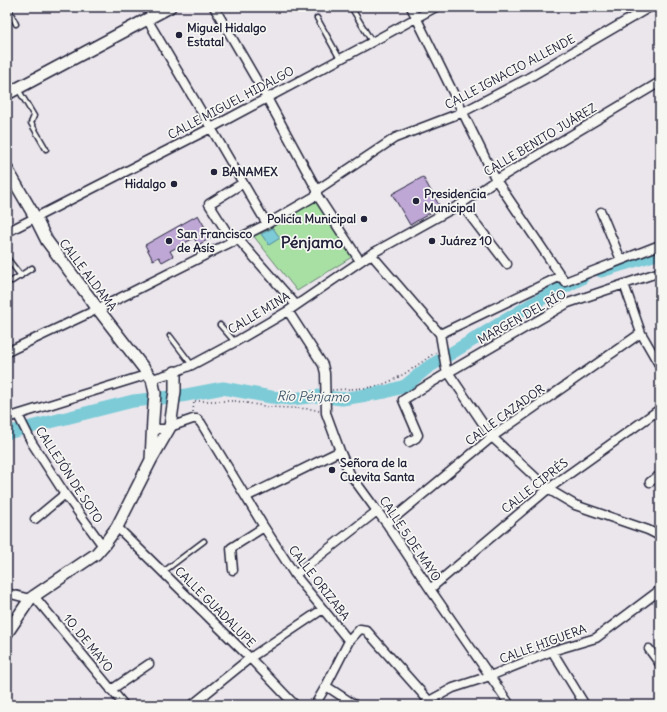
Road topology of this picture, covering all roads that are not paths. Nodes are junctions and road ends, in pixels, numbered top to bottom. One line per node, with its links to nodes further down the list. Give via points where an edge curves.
1 (14, 7): 8 (lane)
2 (170, 7): 11 (street)
3 (214, 7): 18 (street)
4 (351, 7): 13 (lane)
5 (411, 7): 10 (street)
6 (436, 7): 10 (street, CALLE MIGUEL HIDALGO)
7 (650, 7): 19 (street, CALLE IGNACIO ALLENDE, via 528,78)
8 (8, 8): 12 (lane)
9 (317, 18): 14 (lane)
10 (416, 18): 13 (street, CALLE MIGUEL HIDALGO); 19 (street)
11 (147, 19): 16 (street); 20 (street)
12 (16, 24)
13 (372, 42): 14 (street, CALLE MIGUEL HIDALGO)
14 (340, 59): 18 (street, CALLE MIGUEL HIDALGO)
15 (660, 82): 23 (street, CALLE BENITO JUÁREZ)
16 (18, 88): 17 (street); 21 (lane, via 34,116 31,123)
17 (7, 94)
18 (267, 98): 20 (street, CALLE MIGUEL HIDALGO); 25 (street)
19 (463, 112): 23 (street); 25 (street, CALLE IGNACIO ALLENDE, via 395,138)
20 (211, 128): 24 (street); 28 (street, CALLE MIGUEL HIDALGO)
21 (46, 149)
22 (7, 169): 28 (street, CALLE ALDAMA)
23 (496, 180): 26 (street, CALLE BENITO JUÁREZ); 41 (street)
24 (243, 183): 29 (street); 31 (street, via 209,204)
25 (317, 192): 29 (street, CALLE IGNACIO ALLENDE); 36 (street)
26 (461, 204): 33 (street, CALLE BENITO JUÁREZ); 37 (street)
27 (602, 212): 35 (street)
28 (35, 217): 30 (street, CALLE MIGUEL HIDALGO); 45 (street, CALLE ALDAMA, via 47,241)
29 (268, 224): 31 (street, CALLE IGNACIO ALLENDE)
30 (7, 232)
31 (236, 241): 44 (street); 45 (street, CALLE IGNACIO ALLENDE)
32 (660, 245): 35 (street)
33 (371, 254): 36 (street, CALLE MINA); 49 (street)
34 (7, 258): 40 (lane)
35 (620, 260): 41 (street)
36 (360, 261): 44 (street, CALLE MINA)
37 (507, 264)
38 (32, 268): 40 (lane)
39 (660, 272): 43 (street, MARGEN DEL RÍO)
40 (21, 276): 42 (lane)
41 (563, 279): 49 (street)
42 (12, 281)
43 (624, 284): 48 (street); 55 (street, MARGEN DEL RÍO, via 568,303)
44 (296, 305): 46 (street, CALLE MINA)
45 (98, 310): 52 (street, CALLE IGNACIO ALLENDE); 57 (street, CALLE ALDAMA)
46 (288, 311): 51 (street, CALLE MINA); 65 (street, CALLE 5 DE MAYO, via 325,372 326,413)
47 (220, 325): 51 (lane)
48 (641, 333): 54 (street); 63 (street, CALLE CAZADOR)
49 (440, 334): 55 (street)
50 (170, 336): 53 (lane)
51 (235, 342): 53 (street, CALLE MINA)
52 (7, 352)
53 (192, 365): 56 (street, CALLE MINA)
54 (660, 366)
55 (447, 371): 63 (street); 64 (street, MARGEN DEL RÍO, via 404,400 418,435)
56 (175, 372): 57 (street, CALLE MINA); 62 (street)
57 (150, 376): 59 (street, CALLE MINA); 61 (street, CALLE ALDAMA, via 155,393)
58 (660, 409): 69 (street, CALLE CIPRÉS)
59 (18, 415): 60 (street, CALLE MINA); 70 (street, CALLEJÓN DE SOTO, via 32,443)
60 (7, 418)
61 (153, 423): 62 (street, via 158,429); 66 (street, CALLE ALDAMA)
62 (170, 427): 66 (street); 71 (street, CALLE ORIZABA, via 195,419 201,423)
63 (492, 437): 69 (street); 74 (street, CALLE CAZADOR)
64 (409, 442)
65 (340, 451): 71 (street); 72 (street, CALLE 5 DE MAYO, via 350,474)
66 (151, 460): 75 (street)
67 (660, 475): 68 (street)
68 (650, 482)
69 (548, 489): 77 (street, via 576,505); 83 (street, CALLE CIPRÉS)
70 (65, 494): 73 (street); 79 (street, CALLEJÓN DE SOTO)
71 (246, 497): 76 (street, CALLE ORIZABA)
72 (377, 511): 74 (street, CALLE 5 DE MAYO); 82 (street)
73 (35, 519)
74 (387, 524): 83 (street, CALLE 5 DE MAYO)
75 (117, 527): 79 (street); 81 (street, CALLE GUADALUPE)
76 (264, 527): 80 (street, via 231,548); 82 (street, CALLE ORIZABA)
77 (660, 536)
78 (204, 541): 81 (lane)
79 (103, 546): 86 (street, via 96,554)
80 (233, 570)
81 (163, 572): 92 (street, CALLE GUADALUPE)
82 (295, 575): 87 (street, CALLE ORIZABA)
83 (430, 589): 95 (street, CALLE 5 DE MAYO)
84 (660, 590): 91 (street, CALLE HIGUERA, via 596,638)
85 (7, 593): 86 (street)
86 (32, 598): 88 (street); 97 (street, 1O. DE MAYO)
87 (323, 609): 89 (street, CALLE ORIZABA); 92 (street)
88 (7, 633)
89 (349, 641): 96 (street); 98 (street, CALLE ORIZABA, via 360,629 366,630)
90 (649, 649): 94 (street)
91 (552, 652): 95 (street, CALLE HIGUERA); 105 (street)
92 (250, 658): 100 (street); 101 (street, CALLE GUADALUPE)
93 (148, 664): 97 (street)
94 (660, 664)
95 (490, 676): 98 (street, CALLE HIGUERA, via 453,688); 104 (street, CALLE 5 DE MAYO)
96 (326, 686): 102 (street); 103 (street)
97 (111, 690): 99 (street, 1O. DE MAYO)
98 (426, 703)
99 (124, 705)
100 (192, 705)
101 (296, 705)
102 (315, 705)
103 (355, 705)
104 (510, 705)
105 (585, 705)

